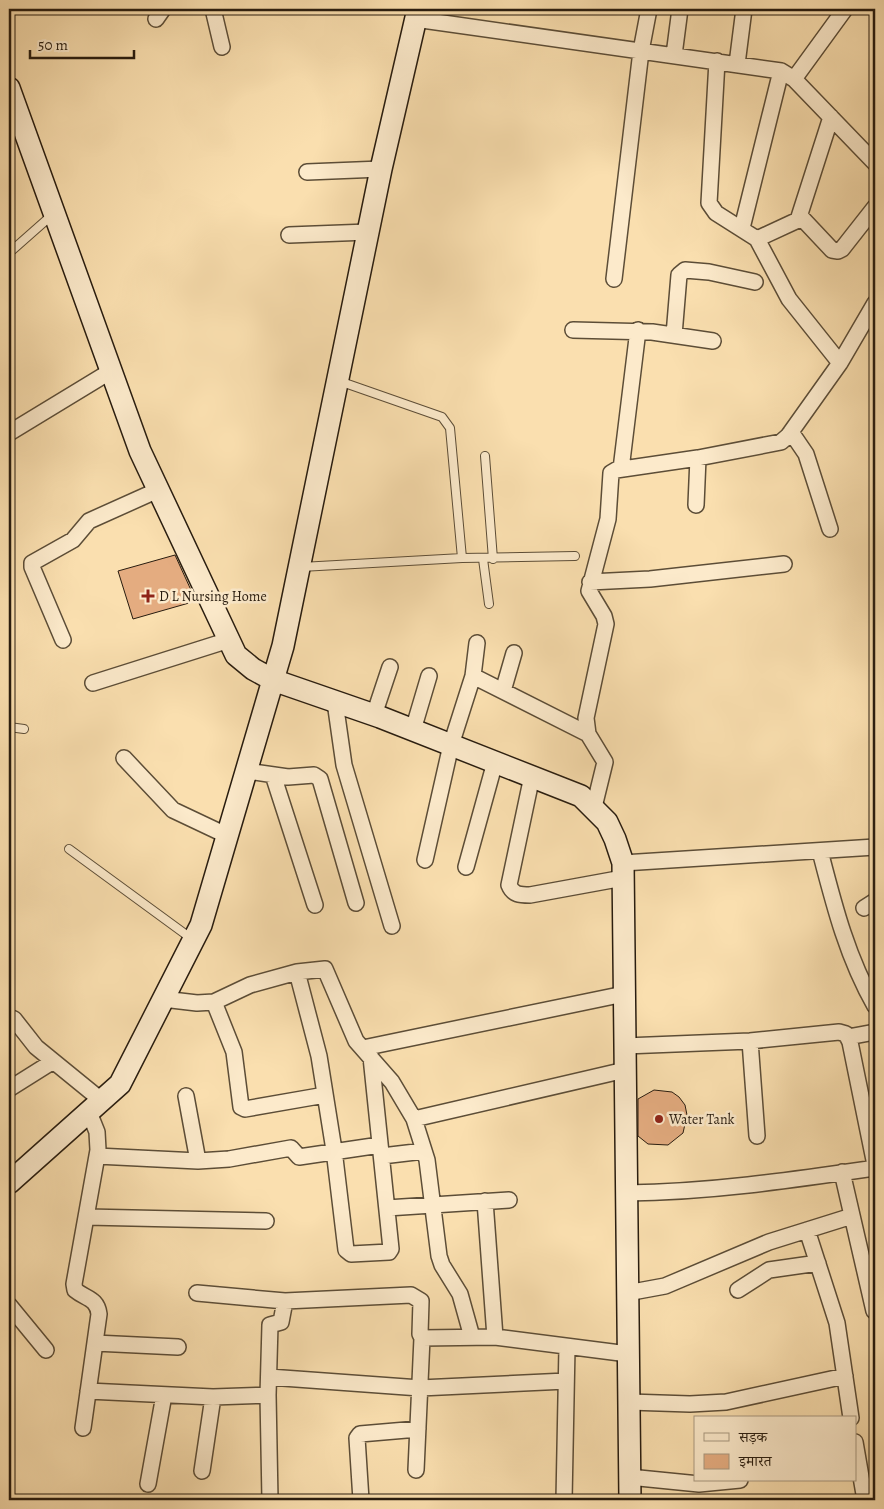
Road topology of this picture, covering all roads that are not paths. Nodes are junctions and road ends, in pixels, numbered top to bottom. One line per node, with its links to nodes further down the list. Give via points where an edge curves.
1 (213, 9): 7 (street)
2 (649, 9): 8 (street)
3 (680, 9): 9 (street)
4 (744, 9): 11 (street)
5 (845, 9): 12 (street)
6 (417, 14): 8 (street); 16 (street)
7 (222, 47)
8 (641, 51): 9 (street); 26 (street)
9 (674, 55): 10 (street)
10 (717, 61): 11 (street); 21 (street, via 709,203 716,213)
11 (737, 64): 12 (street)
12 (788, 75): 14 (street); 21 (street)
13 (9, 88): 19 (street)
14 (831, 117): 15 (street); 20 (street)
15 (875, 163)
16 (381, 169): 17 (street); 22 (street)
17 (307, 172)
18 (875, 207): 20 (street, via 838,252 832,250)
19 (54, 213): 25 (lane); 34 (street)
20 (800, 216): 24 (street, via 794,224)
21 (742, 228): 24 (street)
22 (368, 232): 23 (street); 35 (street)
23 (289, 235)
24 (758, 239): 33 (street, via 789,299)
25 (9, 253)
26 (614, 280)
27 (754, 282): 31 (street, via 709,272 681,272)
28 (875, 303): 33 (street)
29 (573, 330): 30 (street)
30 (638, 330): 31 (street); 40 (street)
31 (674, 335): 32 (street)
32 (713, 341)
33 (840, 363): 36 (street)
34 (111, 371): 37 (street); 41 (street)
35 (337, 380): 45 (lane, via 447,421); 49 (street)
36 (791, 432): 39 (street, via 781,442); 43 (street, via 806,454)
37 (9, 433)
38 (485, 456): 47 (lane)
39 (698, 458): 40 (street); 42 (street)
40 (621, 469): 50 (street, via 611,473 608,519)
41 (158, 490): 52 (street, via 90,521 73,540 32,563); 53 (street)
42 (696, 505)
43 (830, 529)
44 (576, 556): 47 (lane)
45 (462, 558): 46 (lane); 49 (lane)
46 (483, 559): 47 (lane); 51 (lane)
47 (493, 559)
48 (784, 564): 50 (street, via 650,579)
49 (299, 567): 59 (street)
50 (590, 582): 67 (street, via 592,599 606,624 586,718)
51 (489, 604)
52 (63, 640)
53 (229, 640): 59 (street, via 236,655 253,670); 60 (street)
54 (477, 644): 58 (street)
55 (514, 653): 61 (street)
56 (390, 667): 63 (street)
57 (429, 676): 66 (street)
58 (473, 676): 61 (street); 68 (street)
59 (273, 680): 62 (street); 71 (street)
60 (94, 683)
61 (503, 691): 67 (street)
62 (335, 702): 63 (street); 84 (street, via 344,764)
63 (374, 715): 66 (street)
64 (9, 727): 65 (lane)
65 (24, 729)
66 (413, 730): 68 (street)
67 (588, 734): 74 (street, via 605,762)
68 (451, 745): 70 (street); 79 (street)
69 (124, 758): 75 (street, via 173,810)
70 (495, 762): 73 (street); 80 (street)
71 (246, 772): 72 (street); 75 (street)
72 (273, 775): 82 (street, via 320,779); 83 (street)
73 (532, 776): 74 (street, via 581,796); 81 (street, via 509,885 511,890 516,894 530,895)
74 (594, 807): 81 (street, via 615,839)
75 (228, 836): 85 (street)
76 (875, 847): 78 (street)
77 (69, 849): 85 (lane)
78 (820, 851): 81 (street); 90 (street, via 838,924 850,957)
79 (425, 860)
80 (466, 866)
81 (623, 871): 87 (street)
82 (356, 903)
83 (314, 905)
84 (392, 926)
85 (194, 941): 88 (street)
86 (298, 972): 89 (street, via 250,985); 96 (street, via 325,969 350,1030); 100 (street, via 319,1056)
87 (624, 994): 95 (street); 96 (street)
88 (164, 999): 89 (street); 102 (street, via 120,1084)
89 (214, 1002): 100 (street, via 234,1052 244,1109)
90 (875, 1006)
91 (9, 1017): 97 (street)
92 (875, 1032): 93 (street)
93 (848, 1037): 94 (street, via 840,1032); 110 (street)
94 (750, 1042): 95 (street); 104 (street)
95 (625, 1046): 98 (street)
96 (367, 1053): 103 (street, via 392,1082); 106 (street)
97 (52, 1062): 99 (street); 102 (street)
98 (625, 1070): 103 (street); 113 (street)
99 (9, 1089)
100 (325, 1095): 105 (street)
101 (186, 1096): 109 (street)
102 (95, 1106): 108 (street); 112 (street)
103 (414, 1119): 107 (street)
104 (757, 1136)
105 (334, 1150): 106 (street); 109 (street, via 298,1157 291,1148); 117 (street, via 348,1253 390,1251)
106 (381, 1150): 107 (street); 117 (street)
107 (424, 1151): 116 (street)
108 (97, 1156): 109 (street); 119 (street)
109 (198, 1161)
110 (875, 1164): 111 (street)
111 (842, 1172): 113 (street, via 737,1188); 118 (street)
112 (9, 1183)
113 (626, 1193): 125 (street)
114 (509, 1200): 115 (street)
115 (485, 1201): 116 (street); 131 (street)
116 (432, 1204): 117 (street); 129 (street, via 439,1256 460,1294)
117 (388, 1208)
118 (852, 1216): 121 (street); 128 (street)
119 (87, 1217): 120 (street); 132 (street, via 74,1284 75,1290 98,1306)
120 (266, 1221)
121 (807, 1230): 122 (street); 125 (street, via 751,1249 685,1280)
122 (818, 1263): 123 (street, via 769,1270); 137 (street, via 837,1323)
123 (738, 1290)
124 (197, 1293): 126 (street)
125 (627, 1293): 136 (street)
126 (285, 1301): 130 (street, via 416,1296 421,1301); 138 (street, via 281,1321 270,1325)
127 (9, 1305): 135 (street)
128 (874, 1311)
129 (472, 1337): 130 (street); 131 (street)
130 (422, 1338): 140 (street)
131 (495, 1338): 134 (street)
132 (95, 1344): 133 (street); 141 (street)
133 (178, 1347)
134 (567, 1347): 136 (street); 139 (street)
135 (46, 1350)
136 (628, 1354): 145 (street)
137 (845, 1376): 145 (street, via 726,1402); 146 (street)
138 (269, 1377): 140 (street); 143 (street)
139 (566, 1382): 140 (street); 157 (street)
140 (420, 1388): 148 (street)
141 (88, 1391): 142 (street); 147 (street)
142 (164, 1395): 144 (street); 154 (street)
143 (268, 1395): 144 (street); 155 (street)
144 (213, 1397): 151 (street)
145 (629, 1402): 152 (street)
146 (851, 1416)
147 (83, 1428)
148 (418, 1429): 150 (street); 156 (street, via 360,1434 357,1438)
149 (856, 1451): 159 (street)
150 (416, 1470)
151 (202, 1471)
152 (629, 1477): 153 (street, via 699,1484); 158 (street)
153 (720, 1482)
154 (148, 1484)
155 (270, 1500)
156 (361, 1500)
157 (564, 1500)
158 (630, 1500)
159 (865, 1500)

